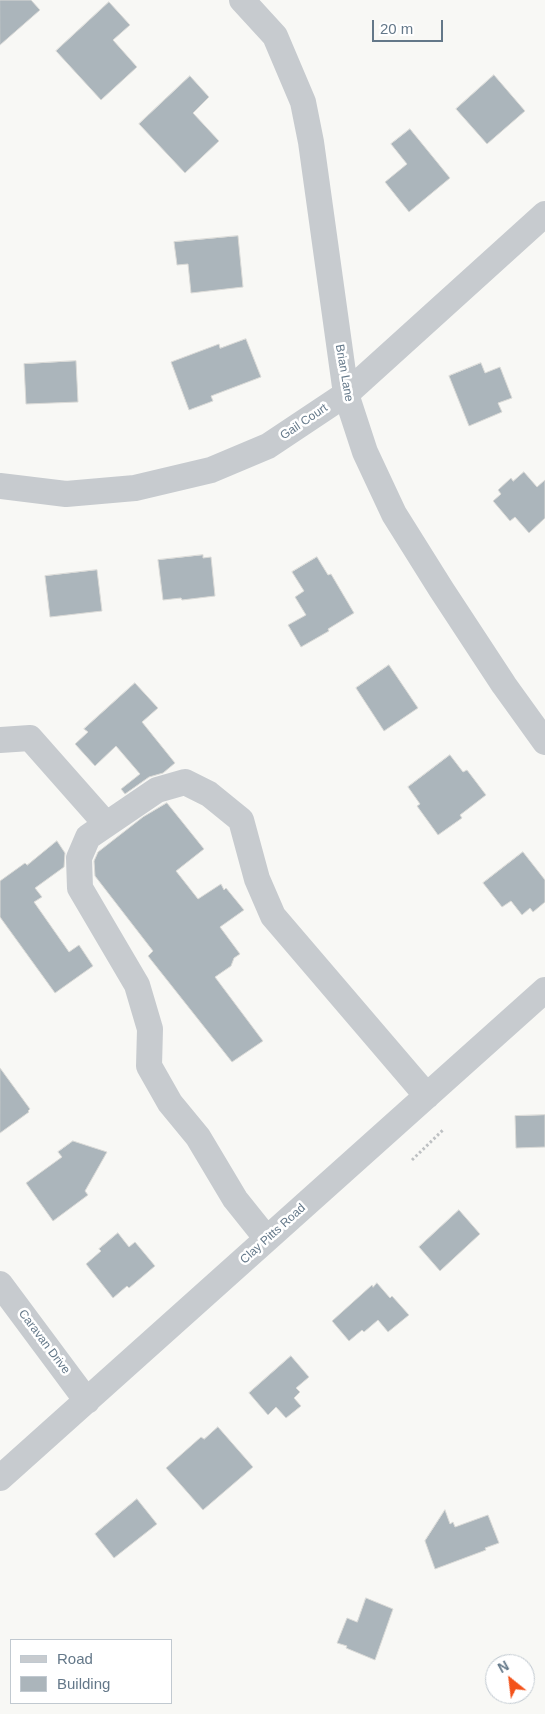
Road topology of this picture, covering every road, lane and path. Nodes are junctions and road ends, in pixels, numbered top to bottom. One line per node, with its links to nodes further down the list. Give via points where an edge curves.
1 (242, 0): 3 (street, Brian Lane, via 275,36 304,102)
2 (545, 214): 3 (street, Gail Court)
3 (346, 394): 4 (street, Gail Court, via 268,446 211,470 136,488 66,494); 6 (street, Brian Lane, via 365,452 394,514 441,590)
4 (0, 486)
5 (0, 740): 7 (street, via 30,738)
6 (545, 742)
7 (106, 824): 9 (street, via 157,790 185,782 209,794 241,820 273,916); 12 (street, via 88,837 78,858 80,888 137,986 150,1029 149,1066 170,1103 198,1137 235,1199)
8 (545, 990): 9 (street, Clay Pitts Road)
9 (427, 1096): 12 (street, Clay Pitts Road)
10 (443, 1130): 11 (path)
11 (412, 1160)
12 (267, 1239): 14 (street, Clay Pitts Road)
13 (0, 1284): 14 (street, Caravan Drive)
14 (87, 1401): 15 (street, Clay Pitts Road)
15 (0, 1478)

